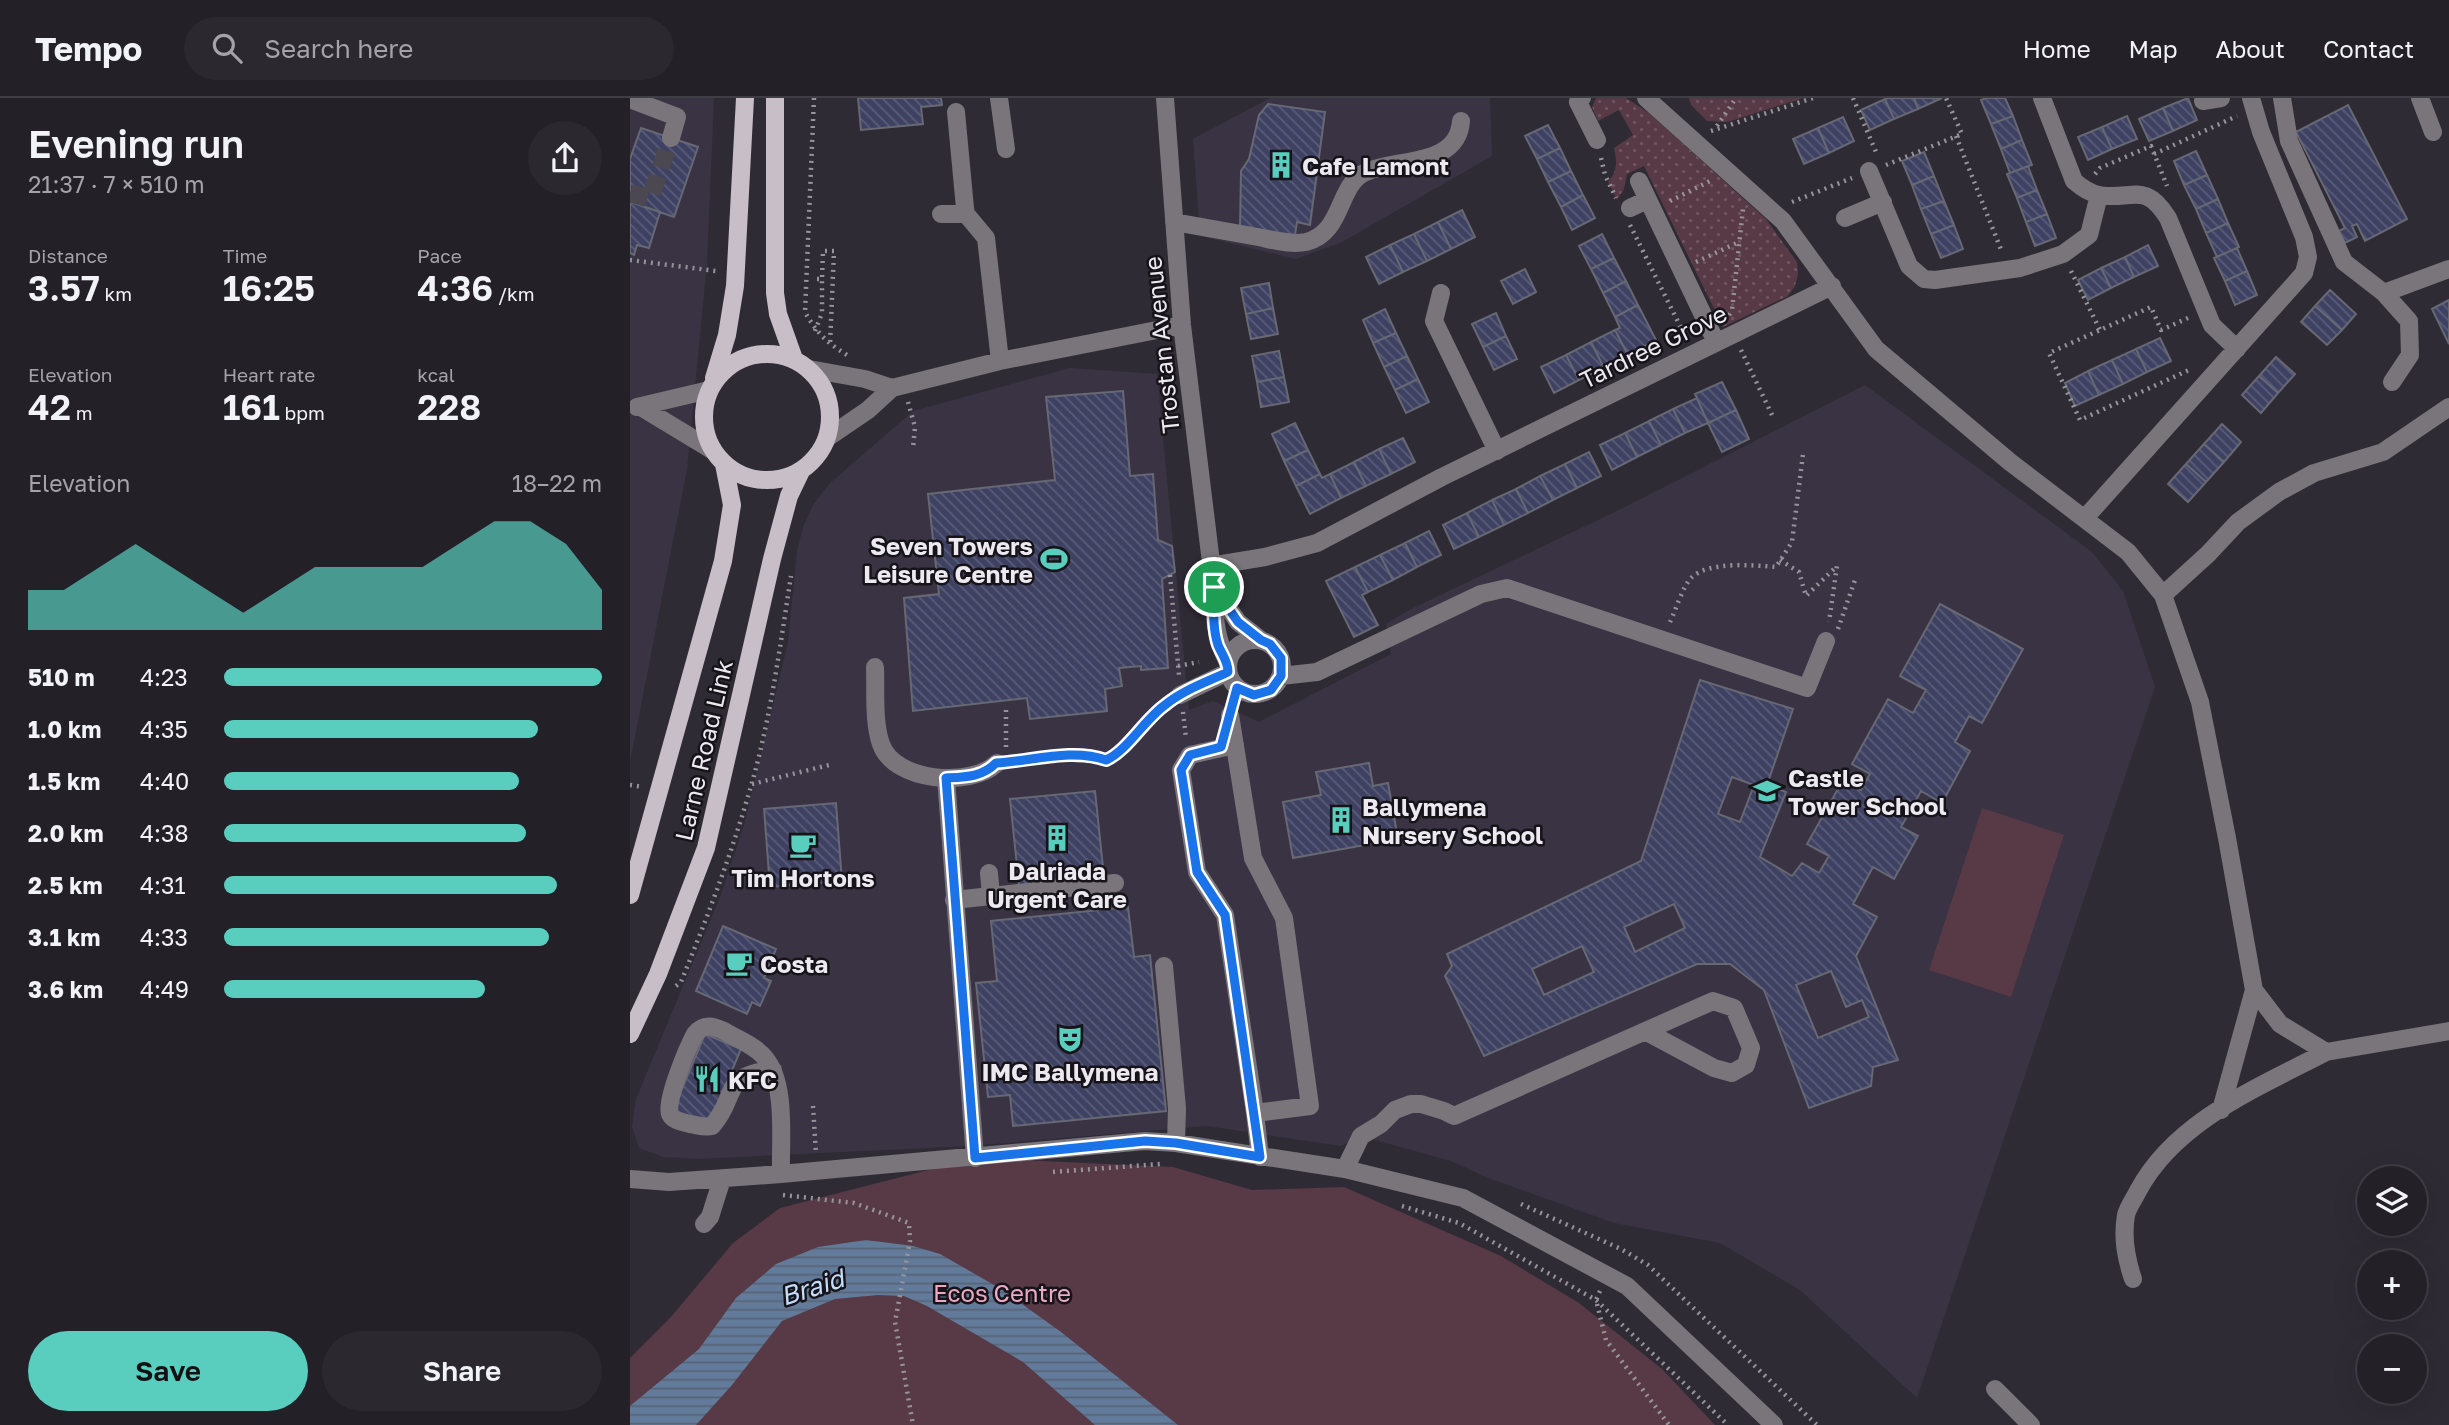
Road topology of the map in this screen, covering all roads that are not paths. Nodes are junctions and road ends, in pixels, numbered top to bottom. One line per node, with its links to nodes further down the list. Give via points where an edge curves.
1 (745, 98): 38 (main road, via 735,286 727,335)
2 (775, 98): 36 (main road, via 775,293 778,314)
3 (999, 98): 17 (street)
4 (1165, 98): 27 (street, Trostan Avenue)
5 (1582, 98): 16 (street, via 1578,103)
6 (1646, 98): 29 (street, via 1783,221)
7 (2042, 98): 20 (street, via 2074,181)
8 (2282, 98): 31 (street, via 2289,141 2344,262)
9 (2420, 98): 14 (street)
10 (630, 99): 15 (street, via 677,117)
11 (2253, 104): 34 (street, via 2308,257 2298,281)
12 (956, 112): 25 (street)
13 (1461, 121): 27 (street, via 1458,136 1441,152 1358,177 1335,220 1310,241 1289,243)
14 (2433, 132)
15 (671, 138)
16 (1597, 140)
17 (1006, 149)
18 (1873, 163): 21 (street)
19 (1639, 181): 22 (street)
20 (2091, 192): 21 (street, via 2090,235 2063,254 2020,268 1950,278 1924,279 1909,266); 34 (street, via 2139,193 2159,204 2212,325)
21 (1883, 202): 26 (street)
22 (1650, 205): 23 (street); 33 (street, via 1681,269)
23 (1625, 210)
24 (941, 214): 25 (street)
25 (966, 214): 35 (street, via 986,238)
26 (1845, 218)
27 (1174, 222): 32 (street, Trostan Avenue)
28 (2449, 269): 31 (street)
29 (1832, 286): 33 (street, Tardree Grove); 46 (street, via 1876,349 2010,462)
30 (1441, 293): 43 (street, via 1433,321)
31 (2384, 293): 37 (street, via 2409,321 2410,355)
32 (1182, 325): 35 (street); 47 (street, Trostan Avenue)
33 (1725, 338): 43 (street, Tardree Grove)
34 (2237, 349): 46 (street)
35 (1000, 361): 39 (street)
36 (802, 364): 38 (main road, via 777,353 750,356 725,368); 39 (street); 42 (main road, via 821,382 828,399)
37 (2392, 382)
38 (711, 386): 40 (street); 44 (main road, via 703,415 705,434)
39 (897, 386): 42 (street)
40 (636, 407): 44 (street)
41 (2449, 407): 49 (street, via 2383,452 2314,473 2287,487 2238,522)
42 (827, 438): 45 (main road)
43 (1497, 451): 47 (street, Tardree Grove, via 1317,543)
44 (718, 457): 45 (main road, via 742,475 762,480 782,479); 61 (main road, Larne Road Link, via 732,505 723,561)
45 (801, 471): 68 (main road, Larne Road Link, via 786,505 772,559 706,848)
46 (2085, 518): 49 (street, via 2128,552)
47 (1210, 566): 48 (street, Trostan Avenue)
48 (1214, 587): 50 (street, Trostan Avenue, via 1238,622); 53 (street, Trostan Avenue, via 1218,646)
49 (2163, 595): 65 (street, via 2200,702)
50 (1261, 640): 53 (street, via 1243,642 1231,654); 54 (street, via 1281,658)
51 (1826, 641): 54 (street, via 1807,688 1507,588 1481,594 1317,672)
52 (875, 667): 58 (street, via 878,731 887,757 902,768)
53 (1231, 674): 54 (street, via 1254,695 1271,690); 55 (street); 56 (street)
54 (1281, 676)
55 (1180, 686)
56 (1228, 746): 72 (street, via 1190,755 1181,770 1197,872 1225,915); 72 (street, via 1253,858 1284,918 1310,1106)
57 (996, 763): 58 (street, via 978,775)
58 (946, 778): 63 (street)
59 (989, 873): 62 (street)
60 (1115, 883): 62 (street)
61 (630, 895)
62 (991, 896): 63 (street)
63 (954, 900): 75 (street)
64 (1164, 966): 73 (street)
65 (2254, 990): 69 (street, via 2280,1024); 71 (street)
66 (1645, 1031): 66 (street, via 1713,1001 1734,1008 1751,1048 1746,1065 1732,1073); 76 (street, via 1454,1116 1421,1104 1395,1110 1361,1136)
67 (2449, 1031): 69 (street)
68 (630, 1034)
69 (2326, 1052): 71 (street)
70 (769, 1064): 70 (street, via 737,1081 712,1126 682,1122 671,1115 669,1105 699,1029 717,1028); 77 (street, via 780,1108)
71 (2221, 1110): 81 (street, via 2186,1134 2148,1173 2132,1203 2124,1251)
72 (1255, 1114): 74 (street)
73 (1176, 1143): 74 (street); 75 (street, via 1120,1143)
74 (1260, 1157): 76 (street)
75 (975, 1158): 77 (street)
76 (1345, 1169): 83 (street, via 1463,1198 1627,1286)
77 (781, 1174): 79 (street)
78 (630, 1179): 79 (street)
79 (722, 1179): 80 (street)
80 (704, 1224)
81 (2133, 1279)
82 (1996, 1389): 84 (street)
83 (1774, 1425)
84 (2031, 1425)

